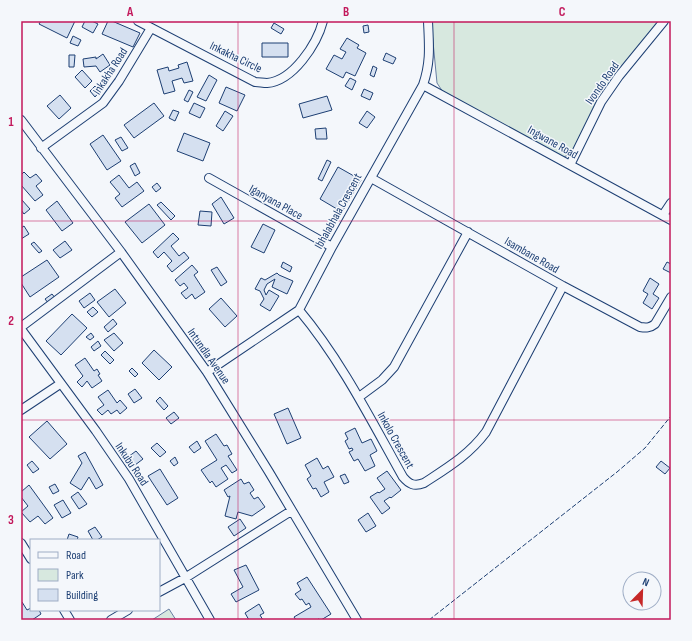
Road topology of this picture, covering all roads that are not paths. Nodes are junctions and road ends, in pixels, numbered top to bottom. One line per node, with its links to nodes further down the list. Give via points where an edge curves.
1 (138, 21): 5 (street, Inkakha Circle)
2 (323, 21): 5 (street, Inkakha Circle, via 315,40 299,64 290,74 268,83 255,82)
3 (428, 21): 6 (street, Ibhalabhala Crescent, via 429,60)
4 (664, 21): 9 (street, Ivondo Road, via 601,102)
5 (151, 28): 8 (street, Inkakha Road, via 103,103)
6 (423, 85): 9 (street, Ingwane Road); 11 (street, Ibhalabhala Crescent)
7 (21, 120): 8 (street, Intundla Avenue)
8 (41, 148): 17 (street, Intundla Avenue)
9 (570, 165): 13 (street, Ingwane Road)
10 (209, 178): 16 (street, Iganyana Place)
11 (371, 178): 15 (street, Isambane Road); 16 (street, Ibhalabhala Crescent)
12 (671, 204): 13 (street)
13 (663, 215): 14 (street, Ingwane Road)
14 (671, 220)
15 (468, 232): 18 (street, Isambane Road); 24 (street, via 394,368)
16 (332, 247): 20 (street, Ibhalabhala Crescent)
17 (120, 252): 21 (street); 22 (street, Intundla Avenue)
18 (563, 286): 19 (street, Isambane Road, via 646,328 655,324); 24 (street, Inkolo Crescent, via 486,432 476,445 457,461 424,483 412,485 403,477)
19 (671, 297)
20 (298, 310): 22 (street, Ibhalabhala Crescent); 24 (street, Inkolo Crescent, via 316,330)
21 (21, 328): 23 (street, Inkubu Road)
22 (207, 372): 26 (street, Intundla Avenue)
23 (60, 384): 25 (street); 29 (street, Inkubu Road, via 129,479)
24 (359, 397)
25 (21, 410)
26 (291, 511): 29 (street); 36 (street, Intundla Avenue)
27 (21, 543): 28 (street)
28 (30, 556)
29 (185, 578): 30 (street); 35 (street, Inkubu Road)
30 (160, 591)
31 (65, 611): 33 (street)
32 (126, 611): 34 (street)
33 (70, 620)
34 (111, 620)
35 (210, 620)
36 (357, 620)

